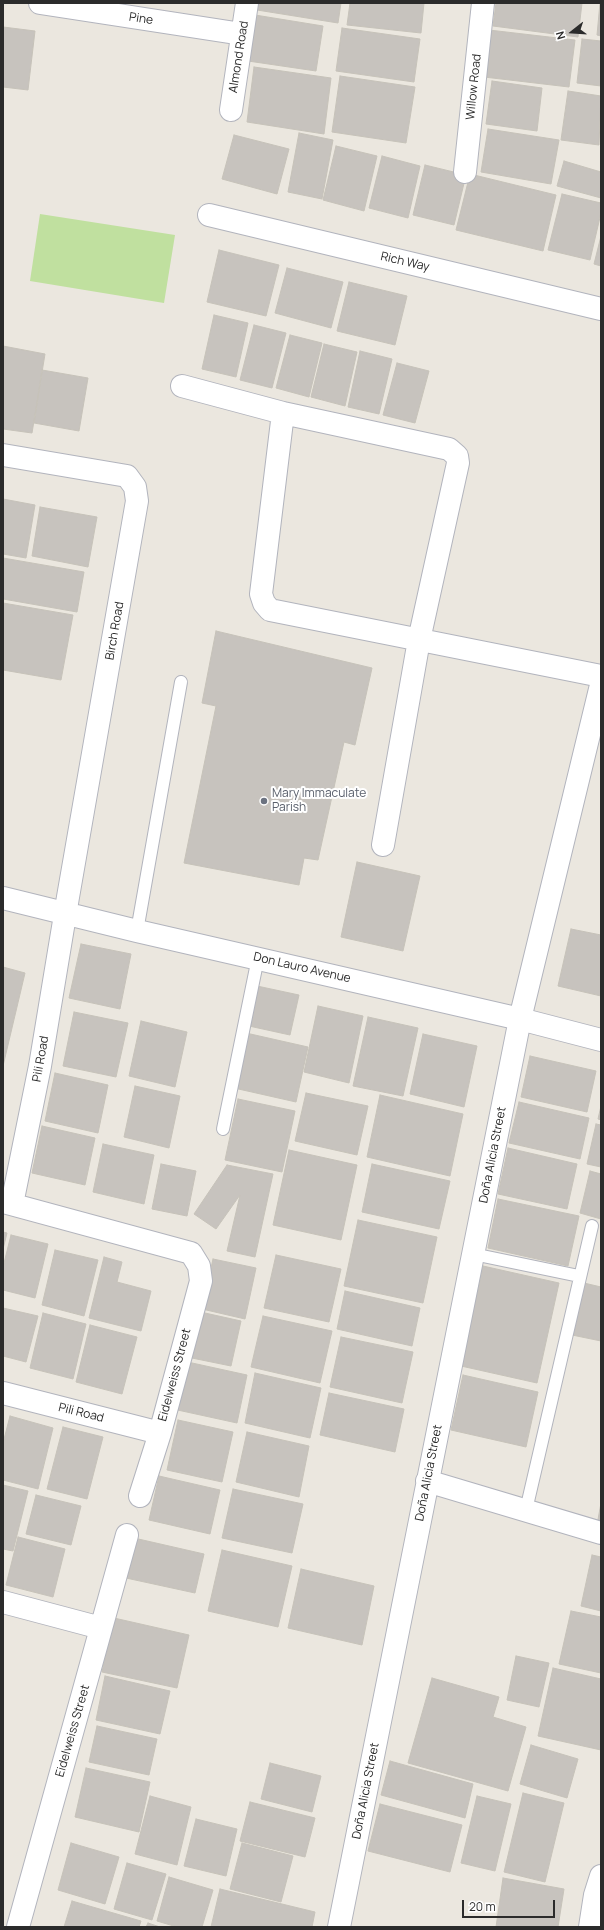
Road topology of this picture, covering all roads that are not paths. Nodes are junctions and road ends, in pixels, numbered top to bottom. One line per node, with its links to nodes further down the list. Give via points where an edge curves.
1 (40, 3): 4 (street, Pine)
2 (247, 3): 4 (street, Almond Road)
3 (482, 3): 6 (street, Willow Road)
4 (242, 34): 5 (street, Almond Road)
5 (231, 110)
6 (465, 172)
7 (209, 215): 8 (street, Rich Way)
8 (601, 310)
9 (182, 386): 10 (street)
10 (283, 413): 12 (street, via 261,594 264,603 270,610); 12 (street, via 449,449 457,456 458,463)
11 (3, 455): 18 (street, Birch Road, via 127,476 135,487 137,501)
12 (419, 640): 13 (street); 16 (street)
13 (601, 676)
14 (181, 682): 19 (lane)
15 (601, 686): 21 (street, Doña Alicia Street)
16 (383, 845)
17 (3, 898): 18 (street, Don Lauro Avenue)
18 (65, 913): 19 (street, Don Lauro Avenue); 24 (street, Pili Road, via 40,1066)
19 (137, 932): 20 (street, Don Lauro Avenue)
20 (258, 958): 21 (street, Don Lauro Avenue); 23 (lane)
21 (520, 1019): 22 (street, Don Lauro Avenue); 26 (street, Doña Alicia Street)
22 (601, 1040)
23 (224, 1129)
24 (8, 1203): 29 (street, Eidelweiss Street, via 191,1253 199,1266 200,1281)
25 (592, 1226): 27 (lane)
26 (473, 1254): 27 (lane); 30 (street, Doña Alicia Street)
27 (579, 1276): 32 (lane)
28 (3, 1393): 29 (street, Pili Road)
29 (160, 1433): 31 (street, Eidelweiss Street)
30 (427, 1481): 32 (street); 39 (street, Doña Alicia Street)
31 (140, 1496)
32 (526, 1510): 33 (street)
33 (601, 1533)
34 (127, 1535): 36 (street, Eidelweiss Street)
35 (3, 1602): 36 (street)
36 (101, 1628): 38 (street, Eidelweiss Street)
37 (601, 1876): 40 (street)
38 (18, 1927)
39 (339, 1927)
40 (590, 1927)

